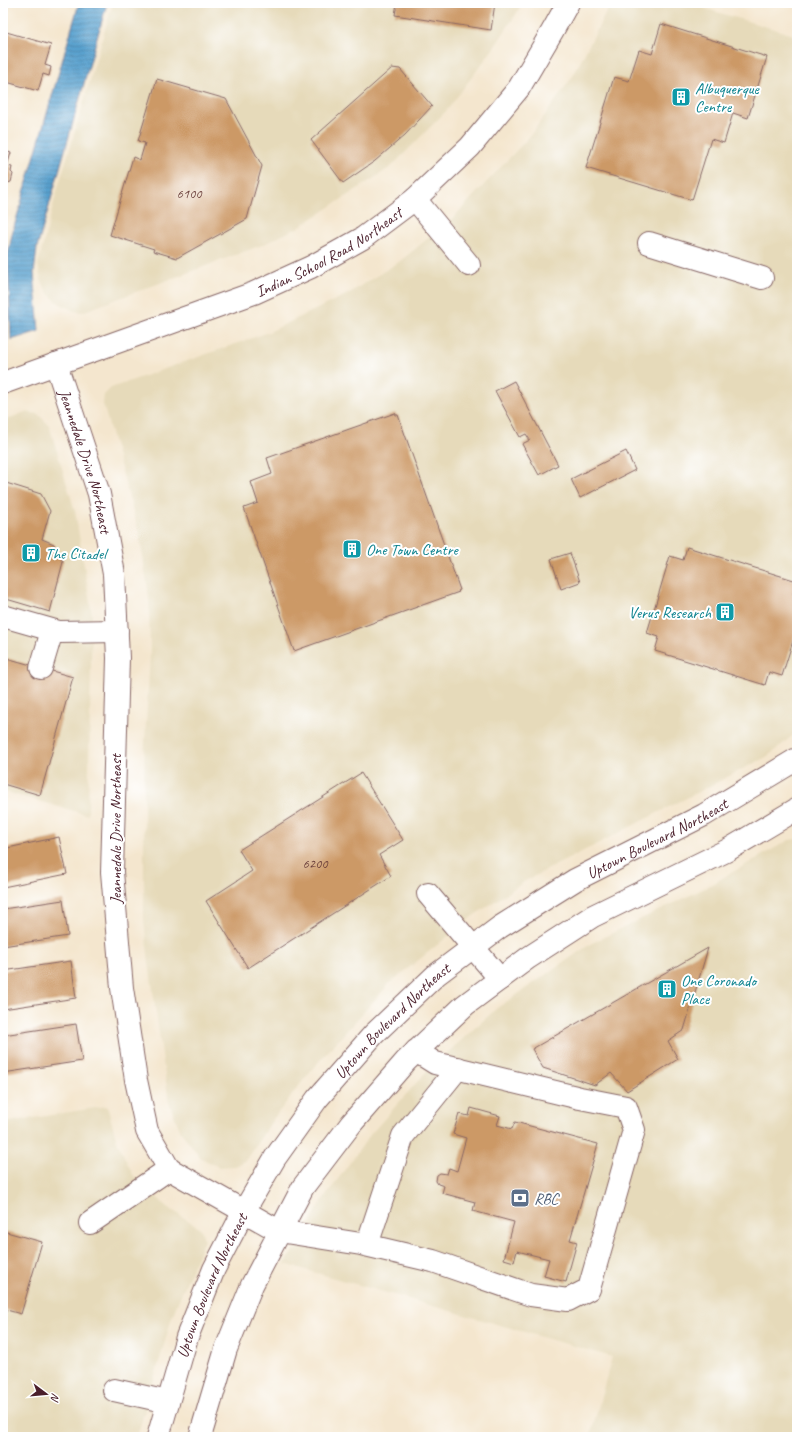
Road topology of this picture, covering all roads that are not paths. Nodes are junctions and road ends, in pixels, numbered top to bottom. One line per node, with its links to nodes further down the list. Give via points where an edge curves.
1 (568, 3): 2 (street, Indian School Road Northeast, via 519,88 470,147)
2 (415, 200): 4 (street); 6 (street, Indian School Road Northeast, via 363,238 311,267 254,293)
3 (648, 243): 5 (street)
4 (469, 265)
5 (762, 278)
6 (56, 364): 7 (street, Indian School Road Northeast); 10 (street, Jeannedale Drive Northeast, via 99,494 114,574)
7 (3, 383)
8 (3, 616): 9 (street)
9 (52, 631): 10 (street); 11 (street)
10 (117, 631): 19 (street, Jeannedale Drive Northeast, via 112,872 122,988 136,1080 147,1131)
11 (40, 668)
12 (796, 766): 15 (street, Uptown Boulevard Northeast, via 575,880)
13 (797, 809): 16 (street, via 726,851 593,916)
14 (428, 894): 15 (street)
15 (473, 947): 16 (street); 20 (street, Uptown Boulevard Northeast, via 436,975 374,1034 317,1099 275,1158)
16 (500, 979): 17 (street, via 465,1005)
17 (416, 1051): 18 (street, via 435,1063); 22 (street, via 351,1124 303,1187)
18 (458, 1068): 23 (street, via 404,1136); 23 (street, via 626,1107 634,1130 589,1289 568,1300 531,1295 433,1261)
19 (169, 1168): 20 (street, Jeannedale Drive Northeast); 21 (street)
20 (244, 1211): 22 (street, Jeannedale Drive Northeast); 25 (street, Uptown Boulevard Northeast, via 214,1269 186,1337)
21 (90, 1223)
22 (279, 1231): 23 (street); 27 (street, via 252,1285 226,1349)
23 (367, 1245)
24 (114, 1390): 25 (street)
25 (168, 1402): 26 (street, Uptown Boulevard Northeast)
26 (158, 1437)
27 (200, 1437)

